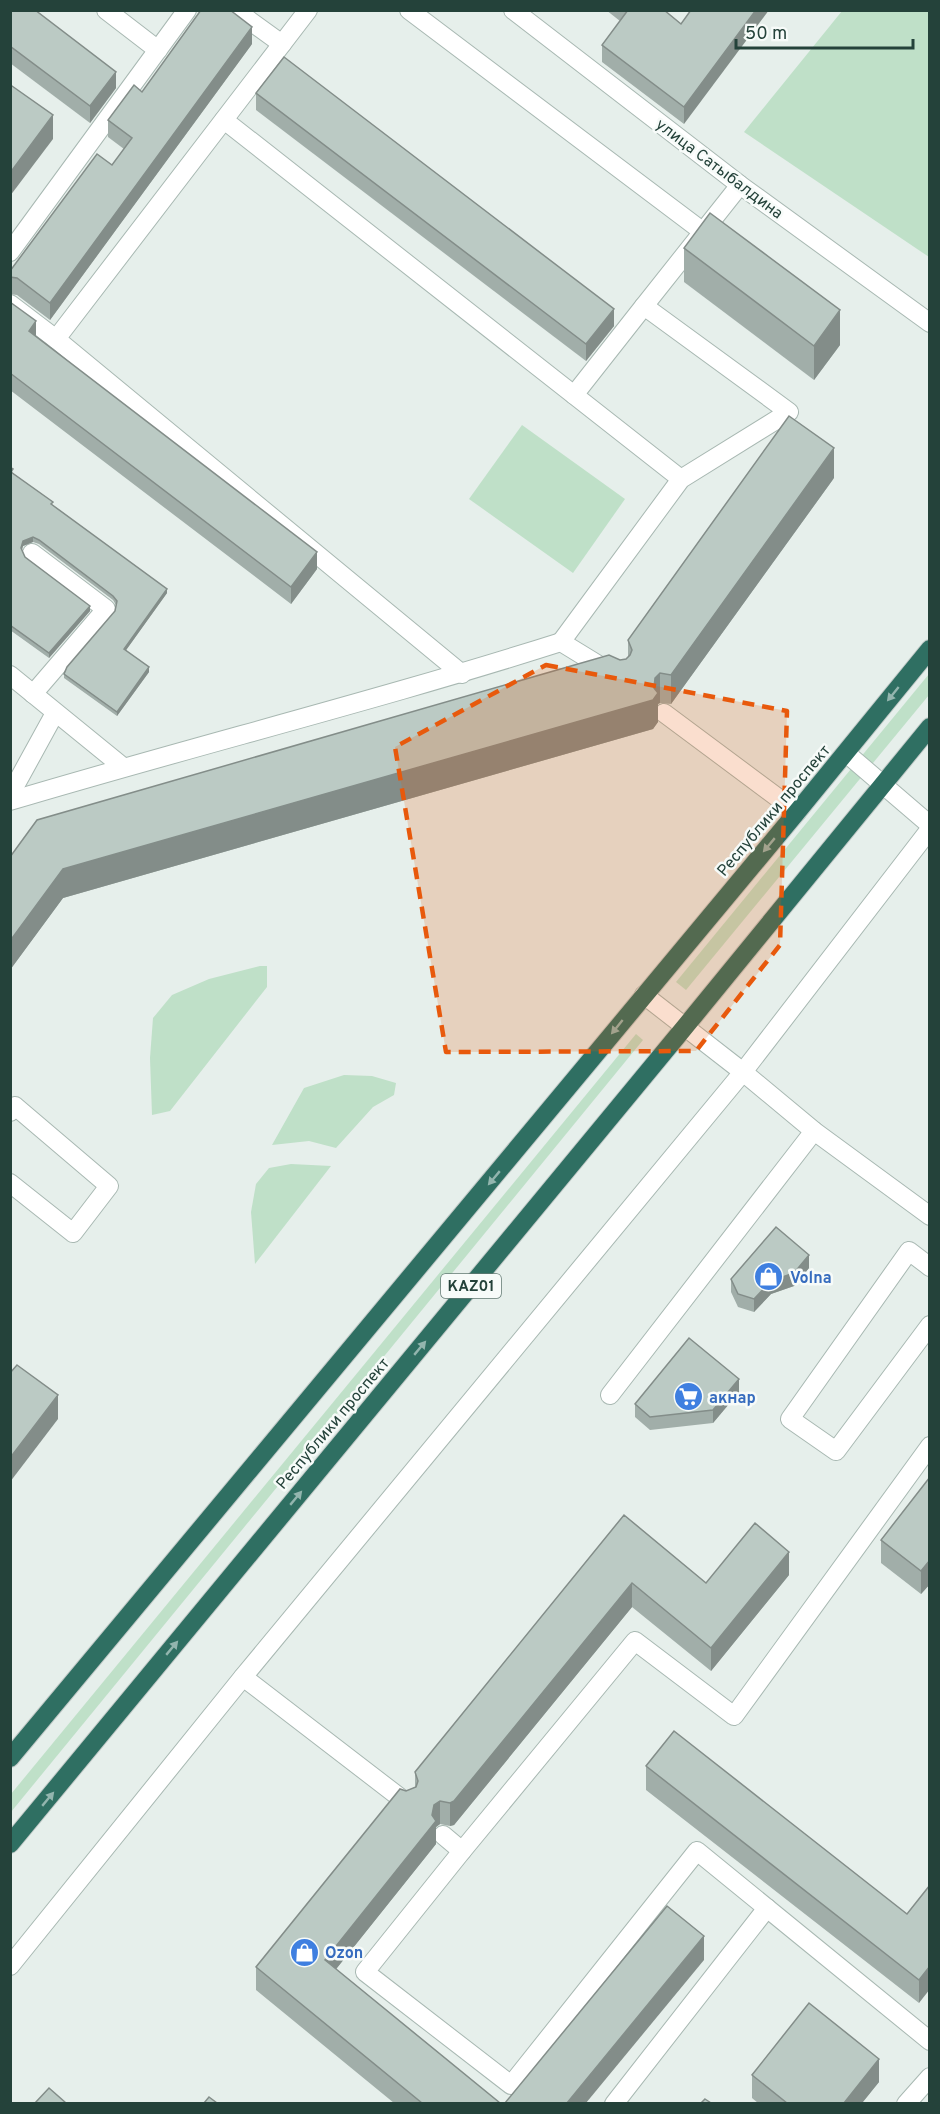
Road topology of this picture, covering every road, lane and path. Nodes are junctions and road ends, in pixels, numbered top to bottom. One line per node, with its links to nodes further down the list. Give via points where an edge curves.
1 (106, 10): 8 (street)
2 (187, 10): 8 (street)
3 (235, 10): 7 (street)
4 (308, 10): 7 (street)
5 (409, 10): 11 (street)
6 (513, 10): 10 (street, улица Сатыбалдина)
7 (282, 44): 9 (street)
8 (158, 50): 12 (street)
9 (224, 120): 16 (street); 17 (street)
10 (740, 185): 11 (street); 15 (street, улица Сатыбалдина)
11 (702, 231): 14 (street)
12 (10, 252)
13 (10, 304): 16 (street)
14 (644, 306): 17 (street); 18 (street, via 789,412)
15 (930, 323)
16 (56, 339): 22 (street)
17 (574, 395): 18 (street)
18 (681, 479): 20 (street)
19 (32, 553): 25 (street, via 106,609)
20 (561, 642): 22 (street); 24 (street)
21 (930, 649): 29 (highway, Республики проспект / KАZ01, one-way to 29)
22 (462, 674): 30 (street)
23 (10, 675): 25 (street)
24 (621, 678)
25 (33, 694): 26 (street)
26 (55, 713): 30 (street); 32 (street)
27 (664, 713): 34 (street)
28 (930, 727): 31 (highway, Республики проспект / KАZ01)
29 (846, 753): 31 (street); 34 (highway, Республики проспект / KАZ01)
30 (123, 767): 33 (street)
31 (883, 784): 35 (street); 37 (highway, Республики проспект / KАZ01)
32 (10, 795)
33 (10, 801)
34 (797, 813): 36 (highway, Республики проспект / KАZ01, one-way to 36)
35 (930, 827): 38 (street)
36 (644, 995): 37 (street); 48 (highway, Республики проспект / KАZ01, one-way to 48)
37 (684, 1028): 38 (street); 51 (highway, Республики проспект / KАZ01, one-way to 37)
38 (743, 1072): 40 (street); 47 (street)
39 (10, 1112): 41 (street, via 15,1106 109,1186 73,1233)
40 (814, 1131): 42 (street); 45 (street)
41 (10, 1183)
42 (930, 1216)
43 (930, 1267): 44 (street, via 909,1251 790,1419 836,1451)
44 (930, 1325)
45 (610, 1395)
46 (930, 1446): 52 (street, via 734,1716 635,1641)
47 (243, 1677): 49 (street); 54 (street)
48 (10, 1758)
49 (407, 1803)
50 (443, 1835): 52 (street)
51 (10, 1844)
52 (462, 1851): 53 (street, via 365,1972 512,2085 697,1851)
53 (767, 1908): 55 (street); 57 (street)
54 (10, 1966)
55 (930, 2041)
56 (930, 2077): 58 (street)
57 (614, 2103)
58 (906, 2103)

